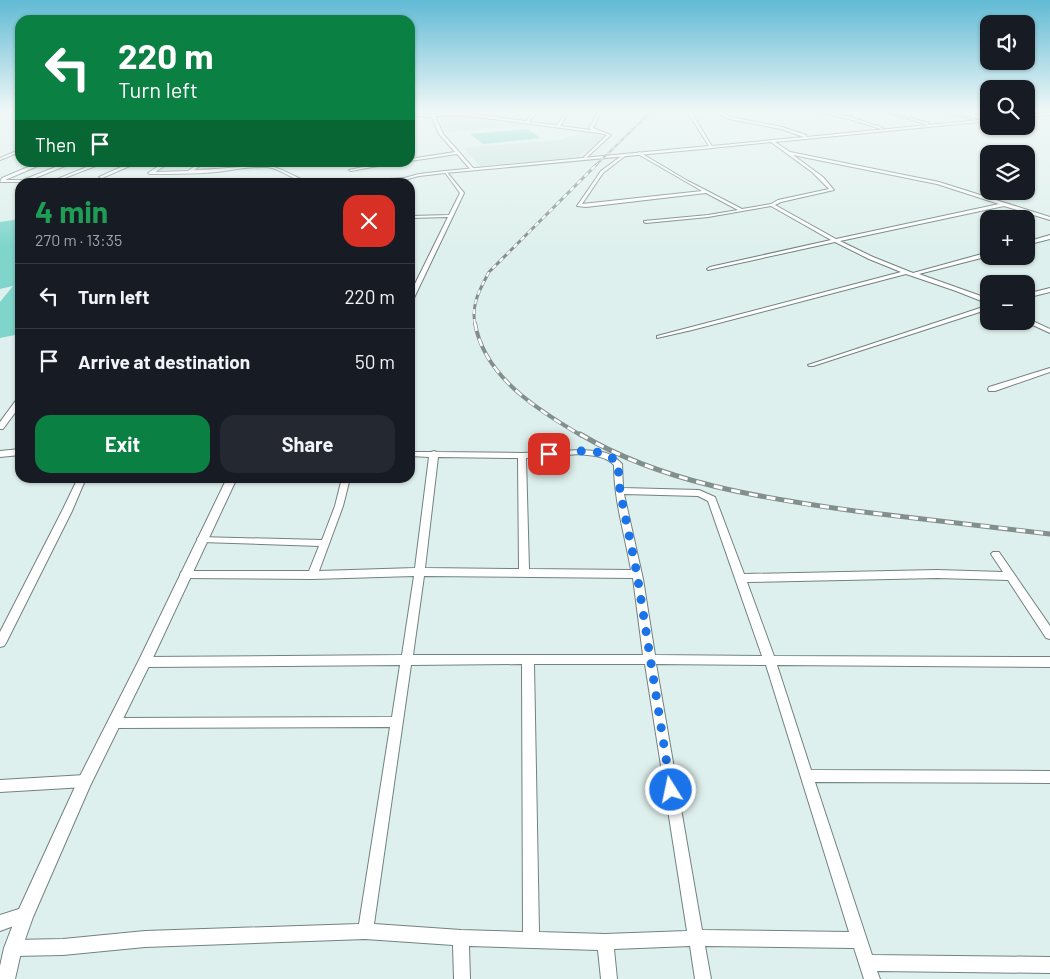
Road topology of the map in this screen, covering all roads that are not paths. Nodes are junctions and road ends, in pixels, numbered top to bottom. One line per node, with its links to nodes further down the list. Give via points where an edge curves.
1 (439, 156): 10 (street)
2 (460, 156): 21 (street)
3 (589, 156): 9 (street)
4 (615, 156): 9 (street)
5 (623, 156): 33 (street, via 602,172 579,204 586,206)
6 (643, 156): 33 (street)
7 (792, 156): 35 (street, via 832,190)
8 (804, 156): 34 (street, via 938,183)
9 (586, 158): 21 (street)
10 (415, 159)
11 (33, 167): 31 (street)
12 (61, 167): 27 (street)
13 (91, 167): 28 (street)
14 (125, 167): 26 (street)
15 (160, 167): 24 (street, via 150,172)
16 (196, 167): 24 (street)
17 (229, 167): 22 (street)
18 (256, 167): 22 (street)
19 (271, 167): 29 (street)
20 (368, 167): 23 (street)
21 (472, 169): 25 (street)
22 (224, 170): 24 (street)
23 (351, 170)
24 (190, 171)
25 (445, 172): 30 (street); 38 (street, via 462,193)
26 (101, 177)
27 (34, 178)
28 (62, 178)
29 (293, 178)
30 (410, 178)
31 (0, 181): 32 (street)
32 (15, 182)
33 (707, 192): 36 (street)
34 (1006, 204): 39 (street); 42 (street)
35 (772, 205): 36 (street); 42 (street)
36 (742, 209): 40 (street)
37 (415, 216): 38 (street)
38 (451, 216): 47 (street)
39 (1050, 219)
40 (646, 222)
41 (1050, 237): 43 (street)
42 (837, 241): 45 (street); 46 (street)
43 (1035, 241)
44 (980, 256): 46 (street)
45 (710, 269)
46 (910, 273): 50 (street); 54 (street)
47 (415, 290)
48 (1050, 290): 49 (street)
49 (1035, 294)
50 (980, 298)
51 (980, 310): 55 (street)
52 (1035, 324): 53 (street)
53 (1050, 331)
54 (659, 337)
55 (811, 365)
56 (1050, 370): 57 (street)
57 (992, 389)
58 (15, 408): 59 (street)
59 (0, 427)
60 (15, 452): 62 (street)
61 (434, 453): 63 (street); 64 (street); 72 (street)
62 (0, 454)
63 (415, 454)
64 (522, 456): 68 (street, via 580,452 611,457 618,464); 73 (street)
65 (80, 483): 80 (street)
66 (230, 483): 69 (street)
67 (345, 483): 70 (street)
68 (620, 491): 74 (street); 78 (street, via 709,496)
69 (202, 539): 70 (street); 75 (street)
70 (323, 543): 76 (street)
71 (996, 554): 77 (street)
72 (420, 572): 73 (street); 76 (street); 84 (street)
73 (524, 573): 74 (street)
74 (637, 574): 82 (street)
75 (185, 575): 76 (street); 85 (street)
76 (313, 575)
77 (1010, 576): 78 (street, via 936,574); 79 (street)
78 (742, 578): 83 (street)
79 (1050, 635)
80 (0, 643)
81 (528, 659): 82 (street); 84 (street); 98 (street)
82 (649, 660): 83 (street); 97 (street)
83 (770, 660): 86 (street); 89 (street)
84 (406, 661): 85 (street); 87 (street)
85 (145, 662): 88 (street)
86 (1050, 662)
87 (397, 722): 88 (street); 95 (street)
88 (114, 723): 91 (street)
89 (808, 776): 90 (street); 99 (street)
90 (1050, 777)
91 (85, 781): 92 (street); 93 (street)
92 (0, 786)
93 (25, 915): 94 (street); 101 (street)
94 (0, 923)
95 (365, 931): 96 (street); 101 (street, via 145,939)
96 (461, 938): 98 (street); 105 (street)
97 (696, 938): 99 (street); 100 (street); 107 (street)
98 (531, 939): 100 (street)
99 (858, 940): 102 (street)
100 (606, 942): 106 (street)
101 (13, 948): 104 (street)
102 (867, 963): 103 (street); 108 (street)
103 (1050, 964)
104 (6, 979)
105 (462, 979)
106 (610, 979)
107 (703, 979)
108 (872, 979)

